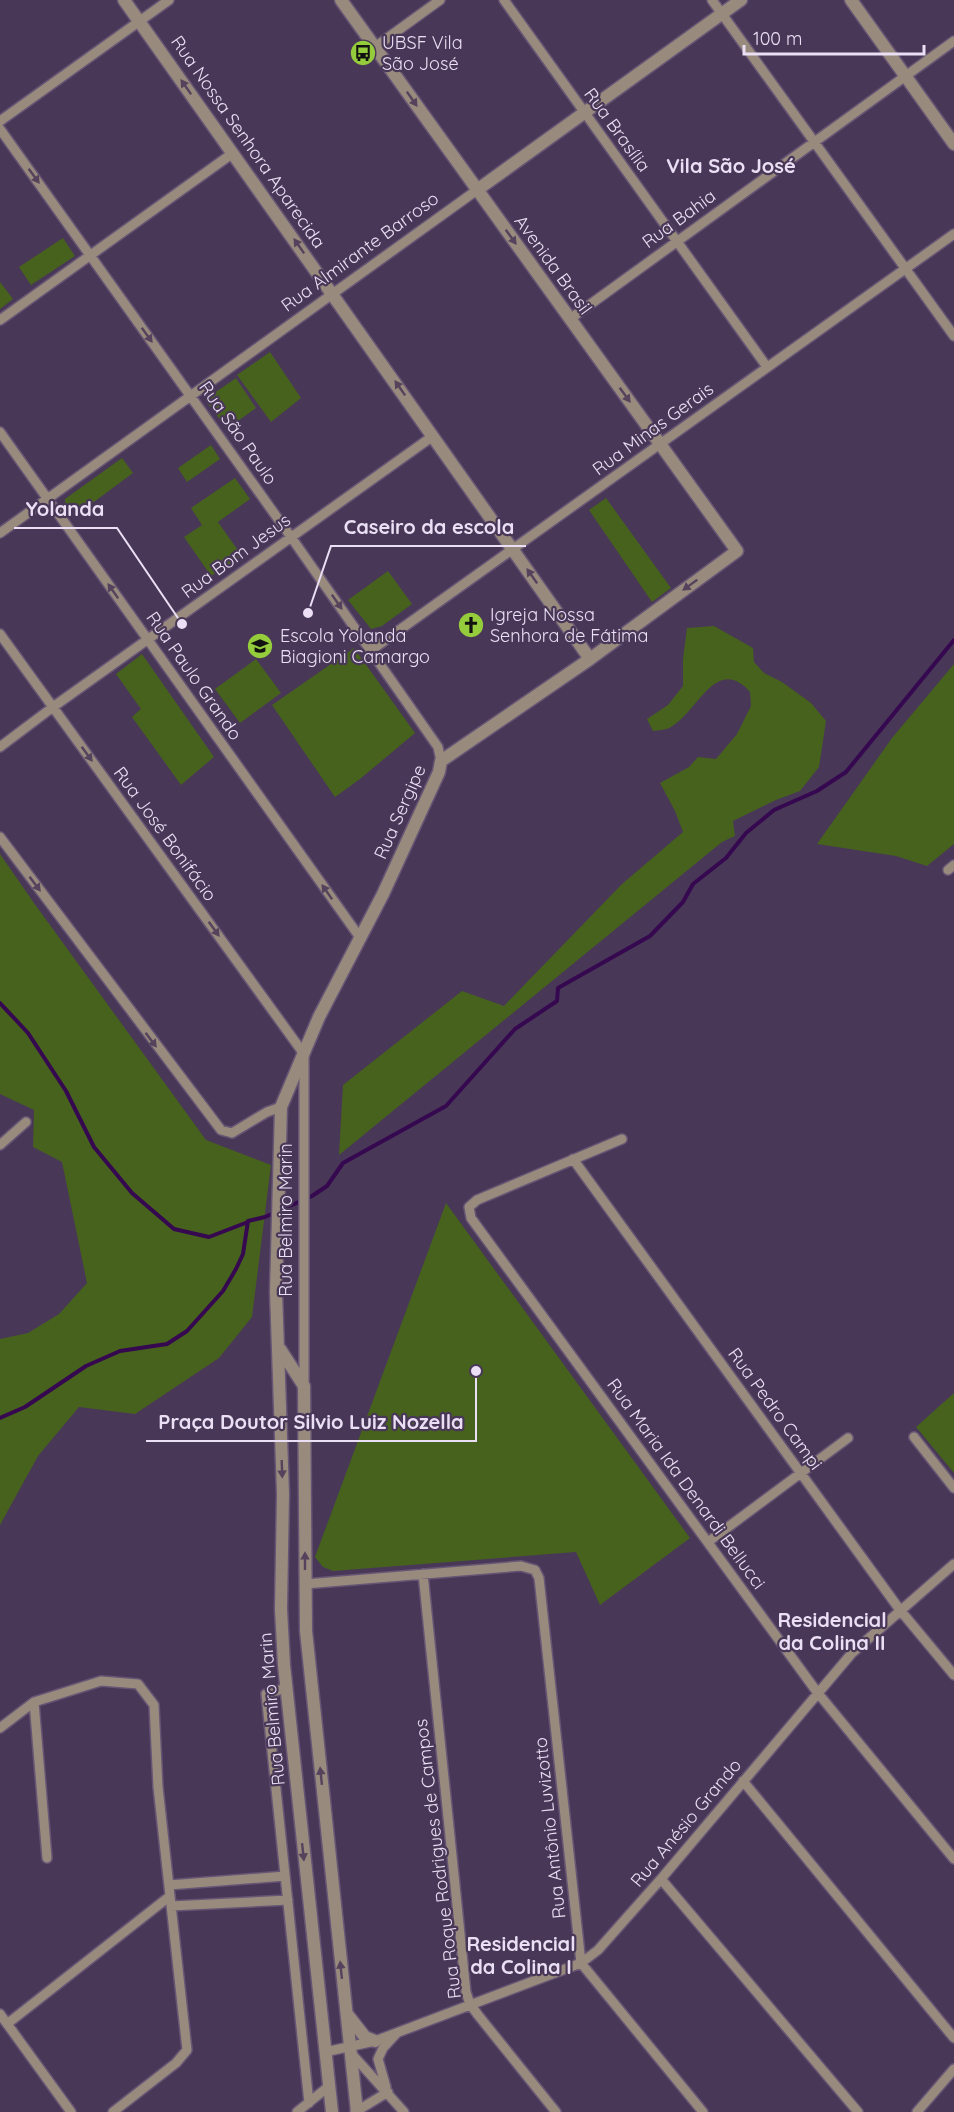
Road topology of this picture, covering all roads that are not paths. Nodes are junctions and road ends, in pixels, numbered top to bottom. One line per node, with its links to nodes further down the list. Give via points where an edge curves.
1 (124, 0): 10 (street, Rua Nossa Senhora Aparecida)
2 (169, 0): 10 (street)
3 (341, 0): 12 (street, Avenida Brasil)
4 (440, 0): 12 (street)
5 (504, 0): 14 (street, Rua Brasília)
6 (712, 0): 9 (street)
7 (741, 0): 9 (street, Rua Almirante Barroso)
8 (851, 0): 13 (street)
9 (722, 14): 14 (street, Rua Almirante Barroso); 17 (street)
10 (139, 21): 15 (street); 19 (street, Rua Nossa Senhora Aparecida, one-way to 10)
11 (954, 41): 13 (street, Rua Bahia)
12 (375, 47): 20 (street, Avenida Brasil, one-way to 20)
13 (906, 77): 17 (street, Rua Bahia); 18 (street)
14 (584, 113): 20 (street, Rua Almirante Barroso); 22 (street, Rua Brasília)
15 (0, 121)
16 (0, 129): 23 (street, Rua São Paulo, one-way to 23)
17 (814, 142): 22 (street, Rua Bahia); 24 (street)
18 (954, 144)
19 (233, 153): 23 (street); 25 (street, Rua Nossa Senhora Aparecida, one-way to 19)
20 (477, 190): 25 (street, Rua Almirante Barroso); 26 (street, Avenida Brasil, one-way to 26)
21 (954, 234): 24 (street, Rua Minas Gerais)
22 (677, 241): 26 (street, Rua Bahia); 29 (street, Rua Brasília)
23 (90, 255): 27 (street); 30 (street, Rua São Paulo, one-way to 30)
24 (905, 268): 28 (street); 29 (street, Rua Minas Gerais)
25 (333, 293): 30 (street, Rua Almirante Barroso); 32 (street, Rua Nossa Senhora Aparecida, one-way to 25)
26 (570, 319): 33 (street, Avenida Brasil, one-way to 33)
27 (0, 320)
28 (954, 336)
29 (767, 367): 33 (street, Rua Minas Gerais)
30 (191, 396): 34 (street, Rua Almirante Barroso); 36 (street, Rua São Paulo)
31 (0, 432): 34 (street, Rua Paulo Grando)
32 (434, 436): 36 (street, Rua Bom Jesus); 37 (street, Rua Nossa Senhora Aparecida)
33 (660, 444): 37 (street, Rua Minas Gerais); 38 (street, Avenida Brasil)
34 (47, 499): 35 (street, Rua Almirante Barroso); 40 (street, Rua Paulo Grando, one-way to 34)
35 (0, 532)
36 (291, 537): 40 (street, Rua Bom Jesus); 41 (street, Rua São Paulo, one-way to 41)
37 (513, 549): 41 (street, Rua Minas Gerais); 42 (street, Rua Nossa Senhora Aparecida, one-way to 37)
38 (737, 551): 42 (street, Rua Sergipe, one-way to 42)
39 (0, 634): 43 (street, Rua José Bonifácio)
40 (147, 639): 43 (street, Rua Bom Jesus); 47 (street, Rua Paulo Grando, one-way to 40)
41 (370, 651): 45 (street, Rua São Paulo, via 438,747)
42 (590, 659): 45 (street, Rua Sergipe)
43 (53, 707): 44 (street, Rua Bom Jesus); 48 (street, Rua José Bonifácio, one-way to 48)
44 (0, 747)
45 (441, 761): 47 (street, Rua Sergipe)
46 (0, 837): 49 (street, one-way to 49, via 220,1130 232,1133)
47 (361, 939): 48 (street, Rua Sergipe)
48 (304, 1054): 49 (street, Rua Sergipe); 55 (street, Rua Belmiro Marin)
49 (281, 1107): 54 (street, Rua Belmiro Marin, via 276,1292)
50 (26, 1122): 52 (street)
51 (622, 1139): 53 (street)
52 (0, 1145)
53 (573, 1160): 58 (street, Rua Pedro Campi); 60 (street, Rua Maria Ida Denardi Bellucci, via 477,1200 469,1208 471,1218)
54 (279, 1348): 55 (street); 66 (street, Rua Belmiro Marin, one-way to 66, via 281,1609)
55 (304, 1386): 63 (street, Rua Belmiro Marin, one-way to 55)
56 (914, 1437): 59 (street)
57 (848, 1438): 58 (street)
58 (801, 1473): 60 (street); 64 (street, Rua Pedro Campi)
59 (954, 1488)
60 (708, 1542): 67 (street, Rua Maria Ida Denardi Bellucci)
61 (954, 1564): 64 (street, Rua Anésio Grando)
62 (423, 1574): 63 (street); 79 (street, Rua Antônio Luvizotto, via 521,1566 535,1570 539,1578); 80 (street, Rua Roque Rodrigues de Campos)
63 (305, 1584): 81 (street, Rua Belmiro Marin, one-way to 63)
64 (900, 1610): 65 (street, Rua Pedro Campi); 67 (street, Rua Anésio Grando, via 852,1653)
65 (954, 1675)
66 (286, 1688): 73 (street, via 266,1694); 88 (street, Rua Belmiro Marin, one-way to 88)
67 (817, 1692): 70 (street, Rua Anésio Grando); 72 (street, Rua Maria Ida Denardi Bellucci)
68 (34, 1702): 69 (street); 71 (street); 75 (street, via 100,1681 138,1684 154,1705)
69 (0, 1728)
70 (743, 1781): 74 (street, Rua Anésio Grando); 85 (street)
71 (47, 1858)
72 (954, 1859)
73 (285, 1876): 75 (street); 77 (street)
74 (661, 1879): 79 (street, Rua Anésio Grando, via 598,1950); 101 (street)
75 (169, 1885): 76 (street)
76 (170, 1896): 78 (street); 83 (street)
77 (288, 1900): 78 (street); 92 (street)
78 (171, 1906): 94 (street, via 186,2050 176,2063)
79 (581, 1963): 80 (street, Rua Anésio Grando); 100 (street)
80 (470, 2004): 84 (street, Rua Anésio Grando); 99 (street, Rua Roque Rodrigues de Campos)
81 (345, 2011): 86 (street, via 365,2037); 87 (street, Rua Belmiro Marin)
82 (0, 2014): 83 (street)
83 (7, 2024): 93 (street)
84 (397, 2033): 86 (street, Rua Anésio Grando); 91 (street, via 382,2048 378,2059)
85 (954, 2038)
86 (375, 2041): 87 (street, Rua Anésio Grando)
87 (349, 2050): 88 (street, Rua Anésio Grando); 91 (street); 97 (street, Rua Belmiro Marin)
88 (325, 2052): 90 (street, Rua Belmiro Marin)
89 (954, 2068): 102 (street)
90 (328, 2087): 92 (street); 96 (street, Rua Belmiro Marin)
91 (388, 2092): 97 (street); 98 (street)
92 (309, 2103): 95 (street)
93 (71, 2112)
94 (113, 2112)
95 (297, 2112)
96 (332, 2112)
97 (356, 2112)
98 (404, 2112)
99 (556, 2112)
100 (703, 2112)
101 (858, 2112)
102 (917, 2112)

